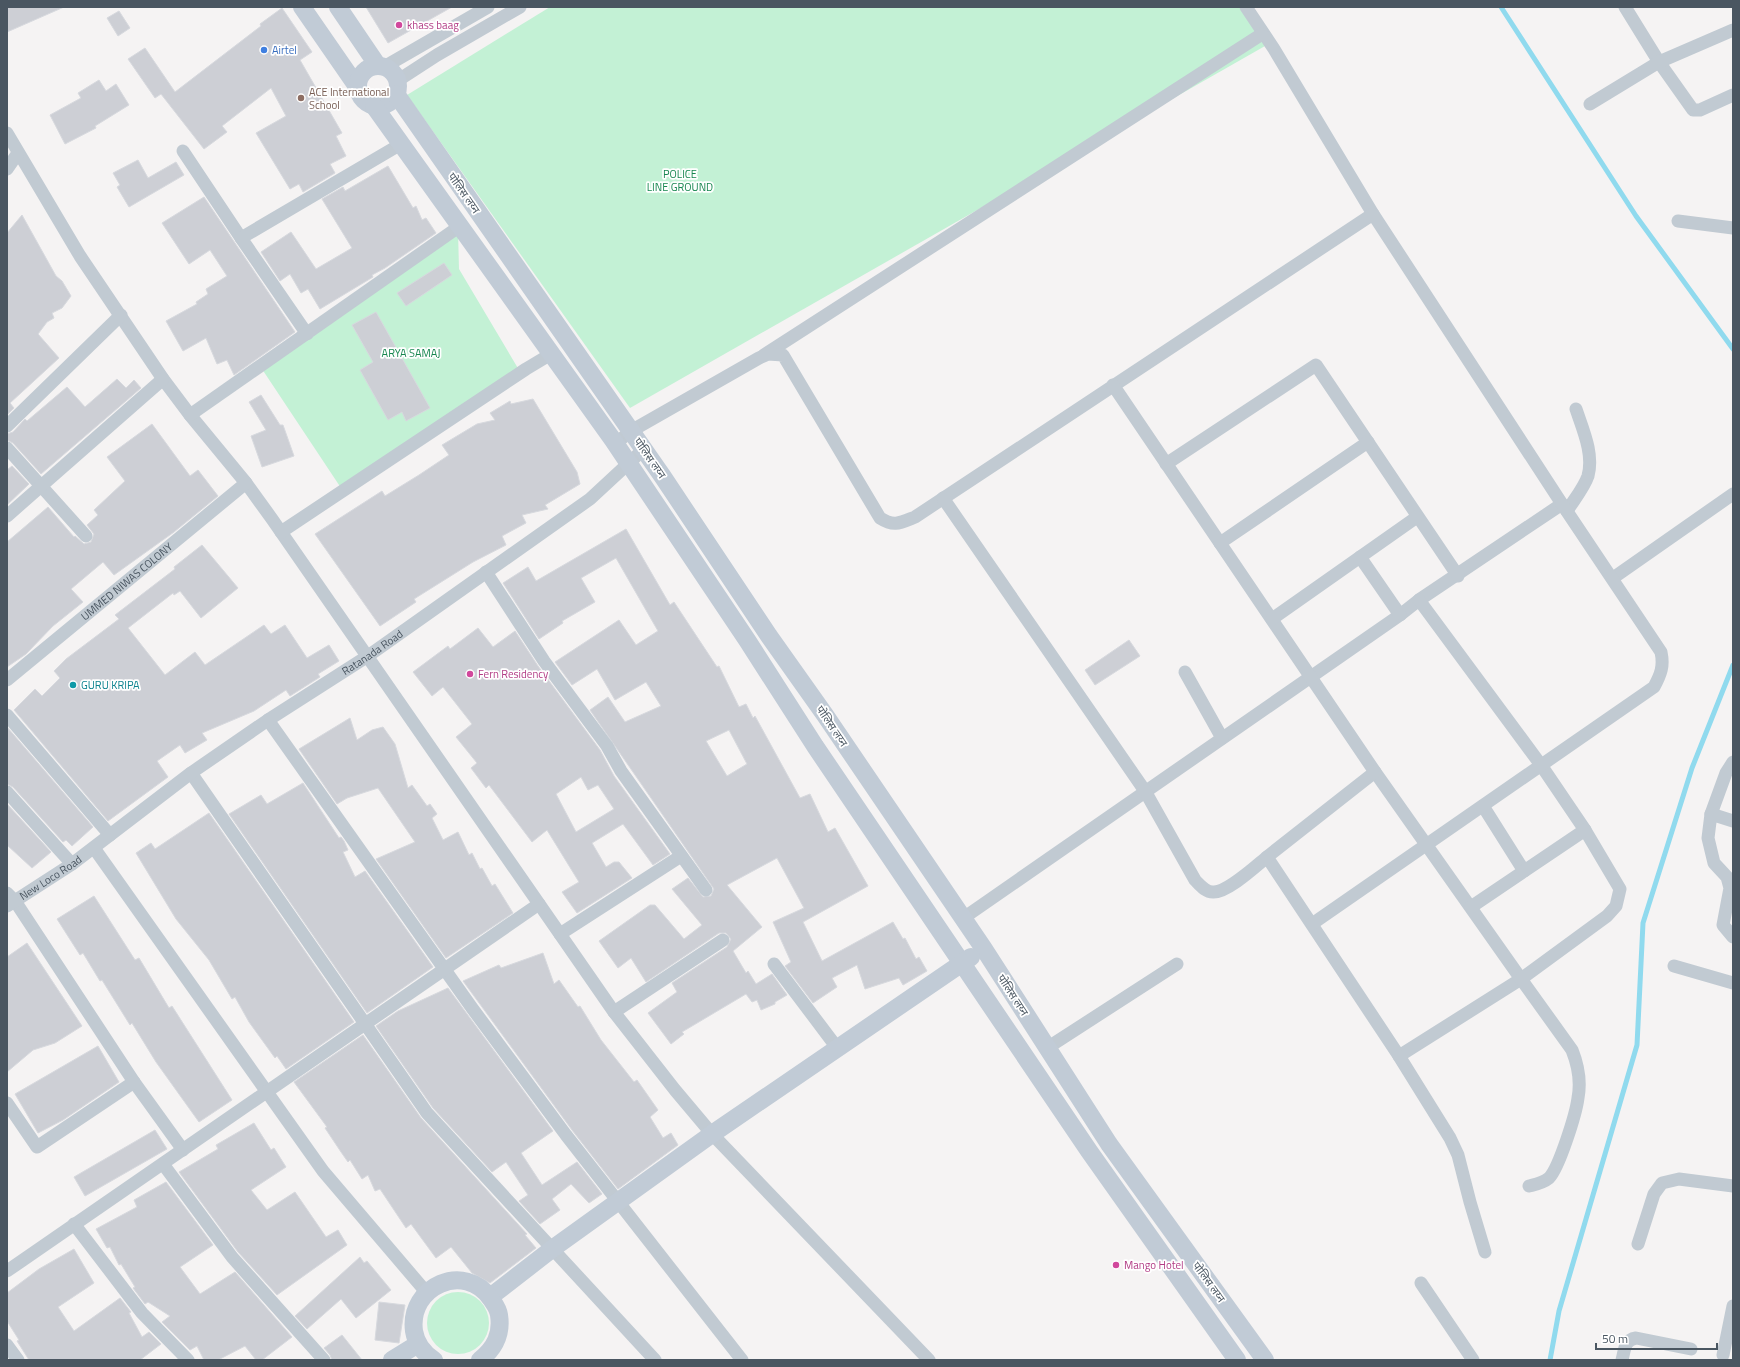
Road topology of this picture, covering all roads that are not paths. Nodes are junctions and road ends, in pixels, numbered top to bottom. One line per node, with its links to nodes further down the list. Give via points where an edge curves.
1 (302, 7): 11 (street)
2 (338, 7): 10 (street)
3 (488, 7): 10 (street)
4 (520, 7): 12 (street, via 437,55)
5 (1246, 7): 8 (street)
6 (1625, 7): 9 (street)
7 (1733, 30): 9 (street)
8 (1262, 34): 21 (street, via 1274,49); 29 (street)
9 (1659, 62): 13 (street, via 1693,110 1700,110); 14 (street)
10 (381, 67): 11 (street, via 371,67 361,75); 12 (street, via 394,75)
11 (358, 88): 15 (street, via 363,99)
12 (397, 88): 15 (street, via 387,104); 35 (street, पोलिस लय्न)
13 (1733, 95)
14 (1590, 104)
15 (374, 106): 17 (street)
16 (7, 133): 19 (street)
17 (401, 144): 23 (street); 25 (street)
18 (182, 150): 25 (street)
19 (18, 153): 20 (street); 26 (street, via 80,256)
20 (7, 169)
21 (1373, 214): 31 (street); 46 (street)
22 (1678, 221): 24 (street)
23 (460, 226): 27 (street); 28 (street)
24 (1733, 228)
25 (241, 238): 27 (street)
26 (120, 315): 30 (street); 34 (street)
27 (307, 334): 33 (street)
28 (551, 354): 37 (street); 49 (street)
29 (759, 358): 35 (street); 45 (street, via 768,354 783,355 880,518 889,523 899,523 915,517)
30 (163, 379): 33 (street); 43 (street)
31 (1113, 386): 41 (street); 45 (street)
32 (1576, 409): 46 (street, via 1590,453 1590,463 1588,477)
33 (190, 415): 42 (street)
34 (7, 426)
35 (631, 431): 37 (street); 39 (street, पोलिस लय्न)
36 (1368, 442): 41 (street, via 1316,365); 48 (street); 51 (street)
37 (615, 444): 40 (street)
38 (7, 448): 43 (street)
39 (644, 449): 40 (street, Ratanada Road); 87 (street, पोलिस लय्न)
40 (628, 463): 53 (street, Ratanada Road, via 590,499); 93 (street)
41 (1166, 464): 51 (street)
42 (246, 483): 49 (street); 62 (street, UMMED NIWAS COLONY)
43 (41, 486): 47 (street); 50 (street)
44 (1733, 494): 55 (street)
45 (943, 498): 70 (street)
46 (1565, 508): 54 (street); 55 (street)
47 (7, 516)
48 (1418, 517): 52 (street); 54 (street)
49 (281, 532): 59 (street)
50 (86, 536)
51 (1220, 543): 58 (street)
52 (1360, 557): 57 (street); 58 (street)
53 (486, 572): 59 (street, Ratanada Road); 79 (street, via 544,661 607,746 621,771)
54 (1458, 576): 56 (street)
55 (1613, 578): 67 (street, via 1661,652 1662,673 1654,687)
56 (1419, 600): 57 (street); 67 (street)
57 (1400, 615): 61 (street)
58 (1272, 619): 61 (street)
59 (368, 656): 64 (street, Ratanada Road); 85 (street)
60 (1185, 672): 65 (street)
61 (1311, 677): 65 (street); 68 (street)
62 (7, 680)
63 (7, 715): 76 (street)
64 (268, 720): 69 (street, Ratanada Road); 97 (street)
65 (1222, 738): 70 (street)
66 (1733, 762): 73 (street, via 1726,773)
67 (1541, 765): 72 (street); 75 (street)
68 (1375, 772): 77 (street); 80 (street)
69 (191, 773): 76 (street, Ratanada Road); 101 (street)
70 (1145, 791): 80 (street, via 1195,880 1204,888 1212,892 1223,890); 87 (street)
71 (7, 792): 81 (street)
72 (1483, 806): 77 (street); 82 (street)
73 (1711, 814): 74 (street); 90 (street, via 1708,838 1714,863 1727,877 1730,888 1723,925)
74 (1733, 821)
75 (1585, 830): 82 (street); 98 (street, via 1620,889 1616,906 1607,916)
76 (110, 835): 78 (street, Ratanada Road)
77 (1426, 845): 86 (street); 88 (street)
78 (94, 848): 81 (street, New Loco Road); 106 (street)
79 (681, 856): 83 (street); 89 (street)
80 (1267, 857): 88 (street)
81 (72, 864): 84 (street, New Loco Road)
82 (1524, 871): 86 (street)
83 (706, 890)
84 (10, 900): 105 (street)
85 (540, 904): 89 (street); 97 (street)
86 (1471, 908): 98 (street)
87 (962, 919): 92 (street, पोलिस लय्न)
88 (1312, 924): 104 (street)
89 (560, 934): 100 (street)
90 (1733, 937)
91 (723, 940): 100 (street)
92 (984, 950): 93 (street); 102 (street, पोलिस लय्न)
93 (962, 963): 103 (street); 136 (street, via 1089,1151)
94 (774, 964): 103 (street)
95 (1176, 964): 102 (street)
96 (1674, 966): 99 (street)
97 (444, 969): 101 (street); 113 (street, via 566,1135)
98 (1521, 979): 104 (street); 111 (street, via 1572,1050 1579,1080 1578,1099 1559,1163 1549,1178 1542,1183)
99 (1733, 983)
100 (614, 1012): 108 (street)
101 (365, 1025): 106 (street); 116 (street, via 427,1113)
102 (1048, 1048): 137 (street, पोलिस लय्न, via 1108,1144)
103 (838, 1049): 108 (street)
104 (1399, 1056): 117 (street, via 1458,1155)
105 (134, 1082): 107 (street, via 37,1147); 109 (street)
106 (266, 1092): 109 (street); 120 (street, via 323,1171)
107 (7, 1103)
108 (712, 1134): 113 (street); 135 (street)
109 (183, 1150): 110 (street)
110 (163, 1164): 114 (street); 130 (street, via 232,1257)
111 (1529, 1186)
112 (1733, 1186): 115 (street, via 1679,1179 1662,1183 1654,1194)
113 (619, 1202): 116 (street); 134 (street)
114 (74, 1224): 118 (street); 129 (street, via 142,1313)
115 (1638, 1244)
116 (552, 1249): 121 (street); 133 (street)
117 (1485, 1252)
118 (7, 1270)
119 (1421, 1283): 138 (street)
120 (427, 1293): 121 (street, via 431,1288 453,1280 474,1283); 123 (street, via 417,1304 413,1321)
121 (490, 1297): 127 (street, via 498,1308 500,1326 497,1341)
122 (1733, 1306): 126 (street)
123 (418, 1344): 131 (street); 132 (street)
124 (7, 1345): 128 (street)
125 (1691, 1349): 139 (street, via 1636,1338 1626,1343)
126 (1723, 1355)
127 (484, 1359)
128 (18, 1360)
129 (188, 1360)
130 (324, 1360)
131 (392, 1360)
132 (434, 1360)
133 (655, 1360)
134 (742, 1360)
135 (929, 1360)
136 (1237, 1360)
137 (1265, 1360)
138 (1473, 1360)
139 (1622, 1360)

